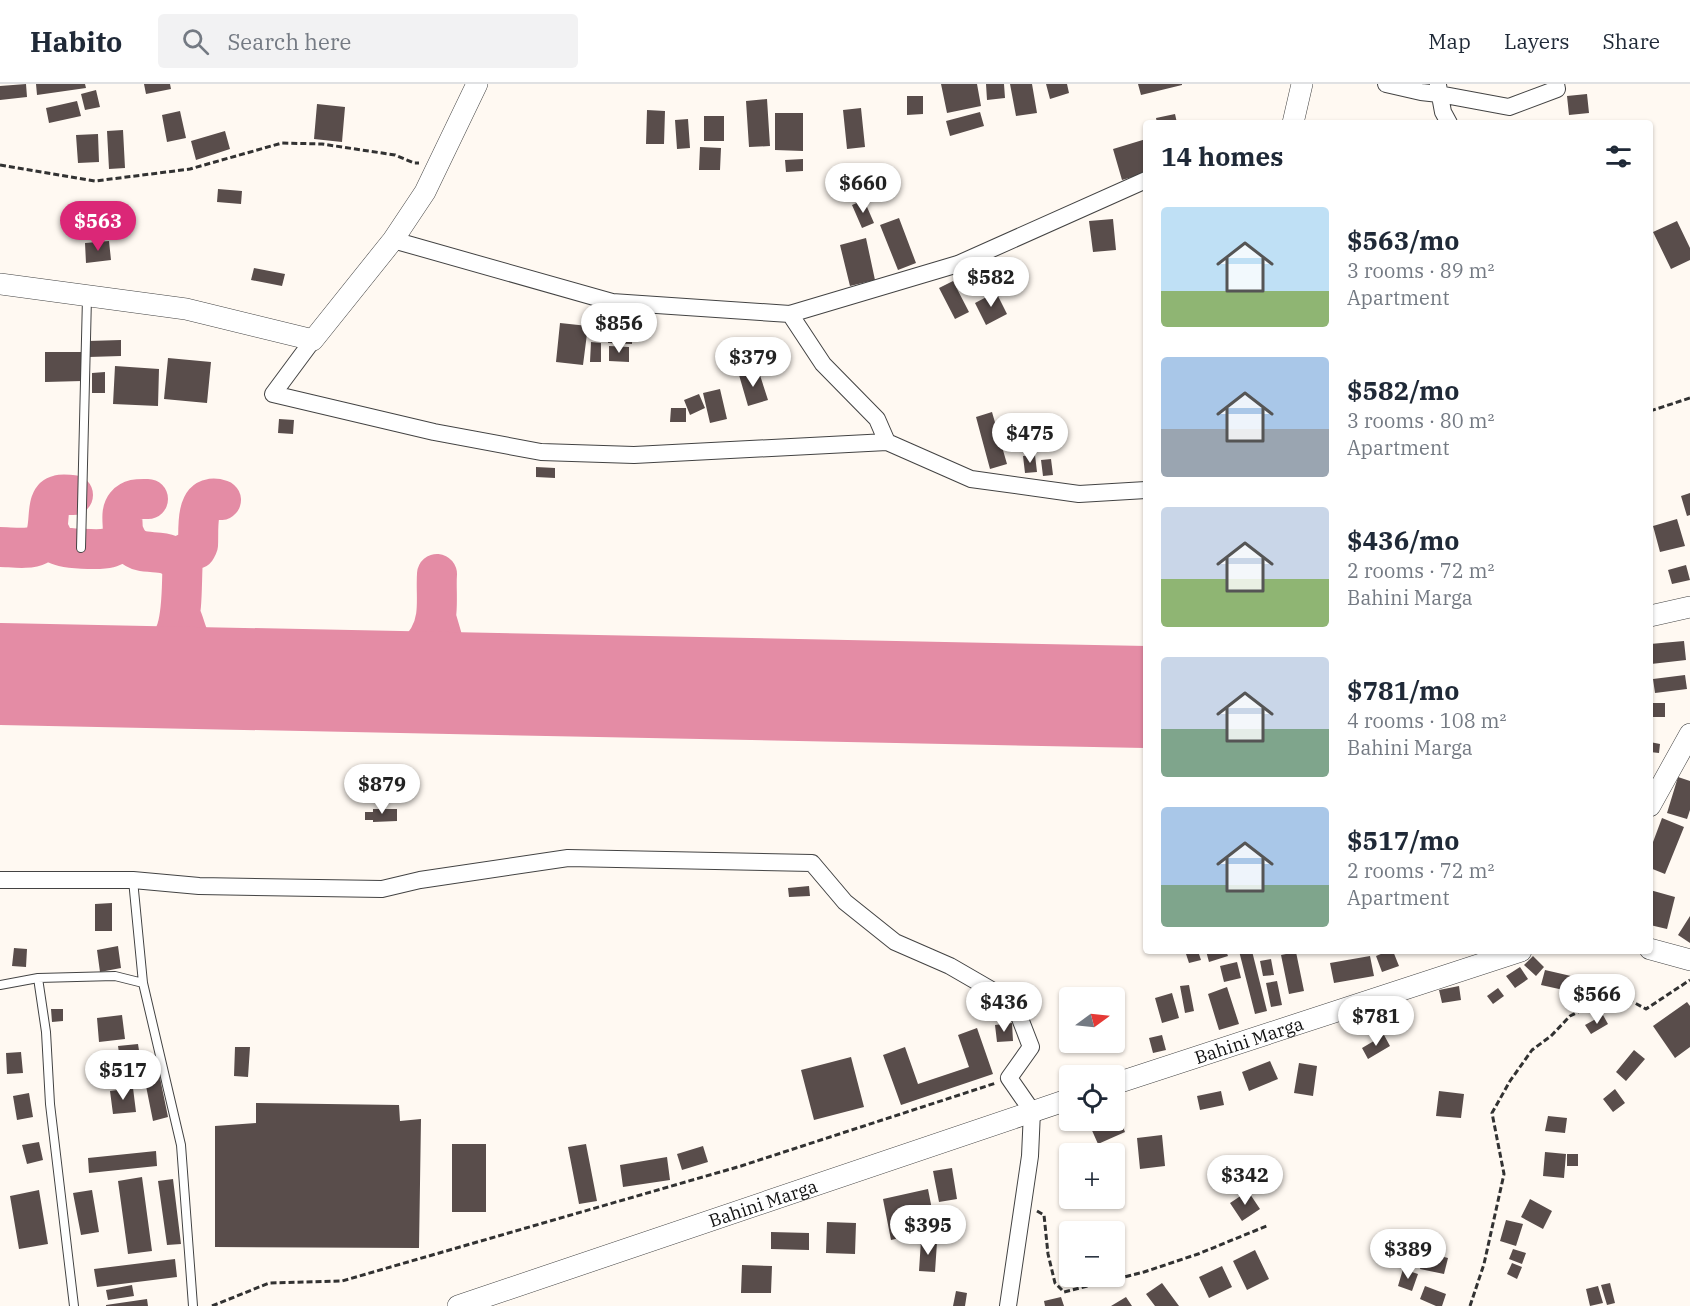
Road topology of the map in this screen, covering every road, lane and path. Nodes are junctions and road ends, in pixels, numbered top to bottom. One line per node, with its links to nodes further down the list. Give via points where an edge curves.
1 (477, 84): 8 (street)
2 (1302, 84): 6 (street)
3 (1386, 84): 5 (street, via 1421,92)
4 (1556, 84): 5 (street, via 1557,89 1509,107)
5 (1438, 89): 7 (street)
6 (1294, 120)
7 (1447, 120)
8 (440, 161): 9 (path, via 414,163 395,155 322,144 282,143 190,169 95,181); 11 (street)
9 (0, 165)
10 (1143, 181): 14 (street, via 958,264)
11 (393, 240): 14 (street, via 612,302); 15 (street)
12 (0, 284): 13 (street)
13 (87, 296): 15 (street, via 186,309); 20 (lane)
14 (790, 315): 18 (street, via 823,364 877,419)
15 (313, 340): 18 (street, via 273,394 434,432 541,452 634,455)
16 (1690, 398): 17 (path)
17 (1653, 410)
18 (887, 442): 19 (street, via 971,479 1079,494)
19 (1143, 490)
20 (81, 548)
21 (1690, 607): 22 (street)
22 (1653, 615)
23 (1690, 734): 24 (street)
24 (1653, 801)
25 (0, 880): 26 (street)
26 (133, 880): 32 (lane); 34 (street, via 199,886 382,889 568,858 812,863 845,902 895,942 950,966 1014,1003 1031,1047)
27 (1653, 950): 29 (street)
28 (1512, 954): 35 (street, Bahini Marga)
29 (1690, 960)
30 (38, 978): 32 (lane, via 116,976); 33 (lane); 40 (lane)
31 (1690, 980): 45 (path, via 1647,1009 1624,997 1602,1000 1570,1016 1532,1050 1510,1081 1492,1113 1504,1174 1484,1264)
32 (143, 983): 41 (lane, via 181,1145)
33 (0, 986)
34 (1009, 1078): 37 (street); 42 (path, via 741,1166 342,1281 269,1283)
35 (1125, 1080)
36 (1059, 1102): 37 (street, Bahini Marga)
37 (1032, 1111): 38 (street); 43 (street, Bahini Marga)
38 (1022, 1204): 39 (path, via 1044,1215 1055,1283 1064,1292 1144,1272); 44 (street)
39 (1269, 1225)
40 (74, 1306)
41 (193, 1306)
42 (212, 1306)
43 (458, 1306)
44 (1008, 1306)
45 (1470, 1306)

